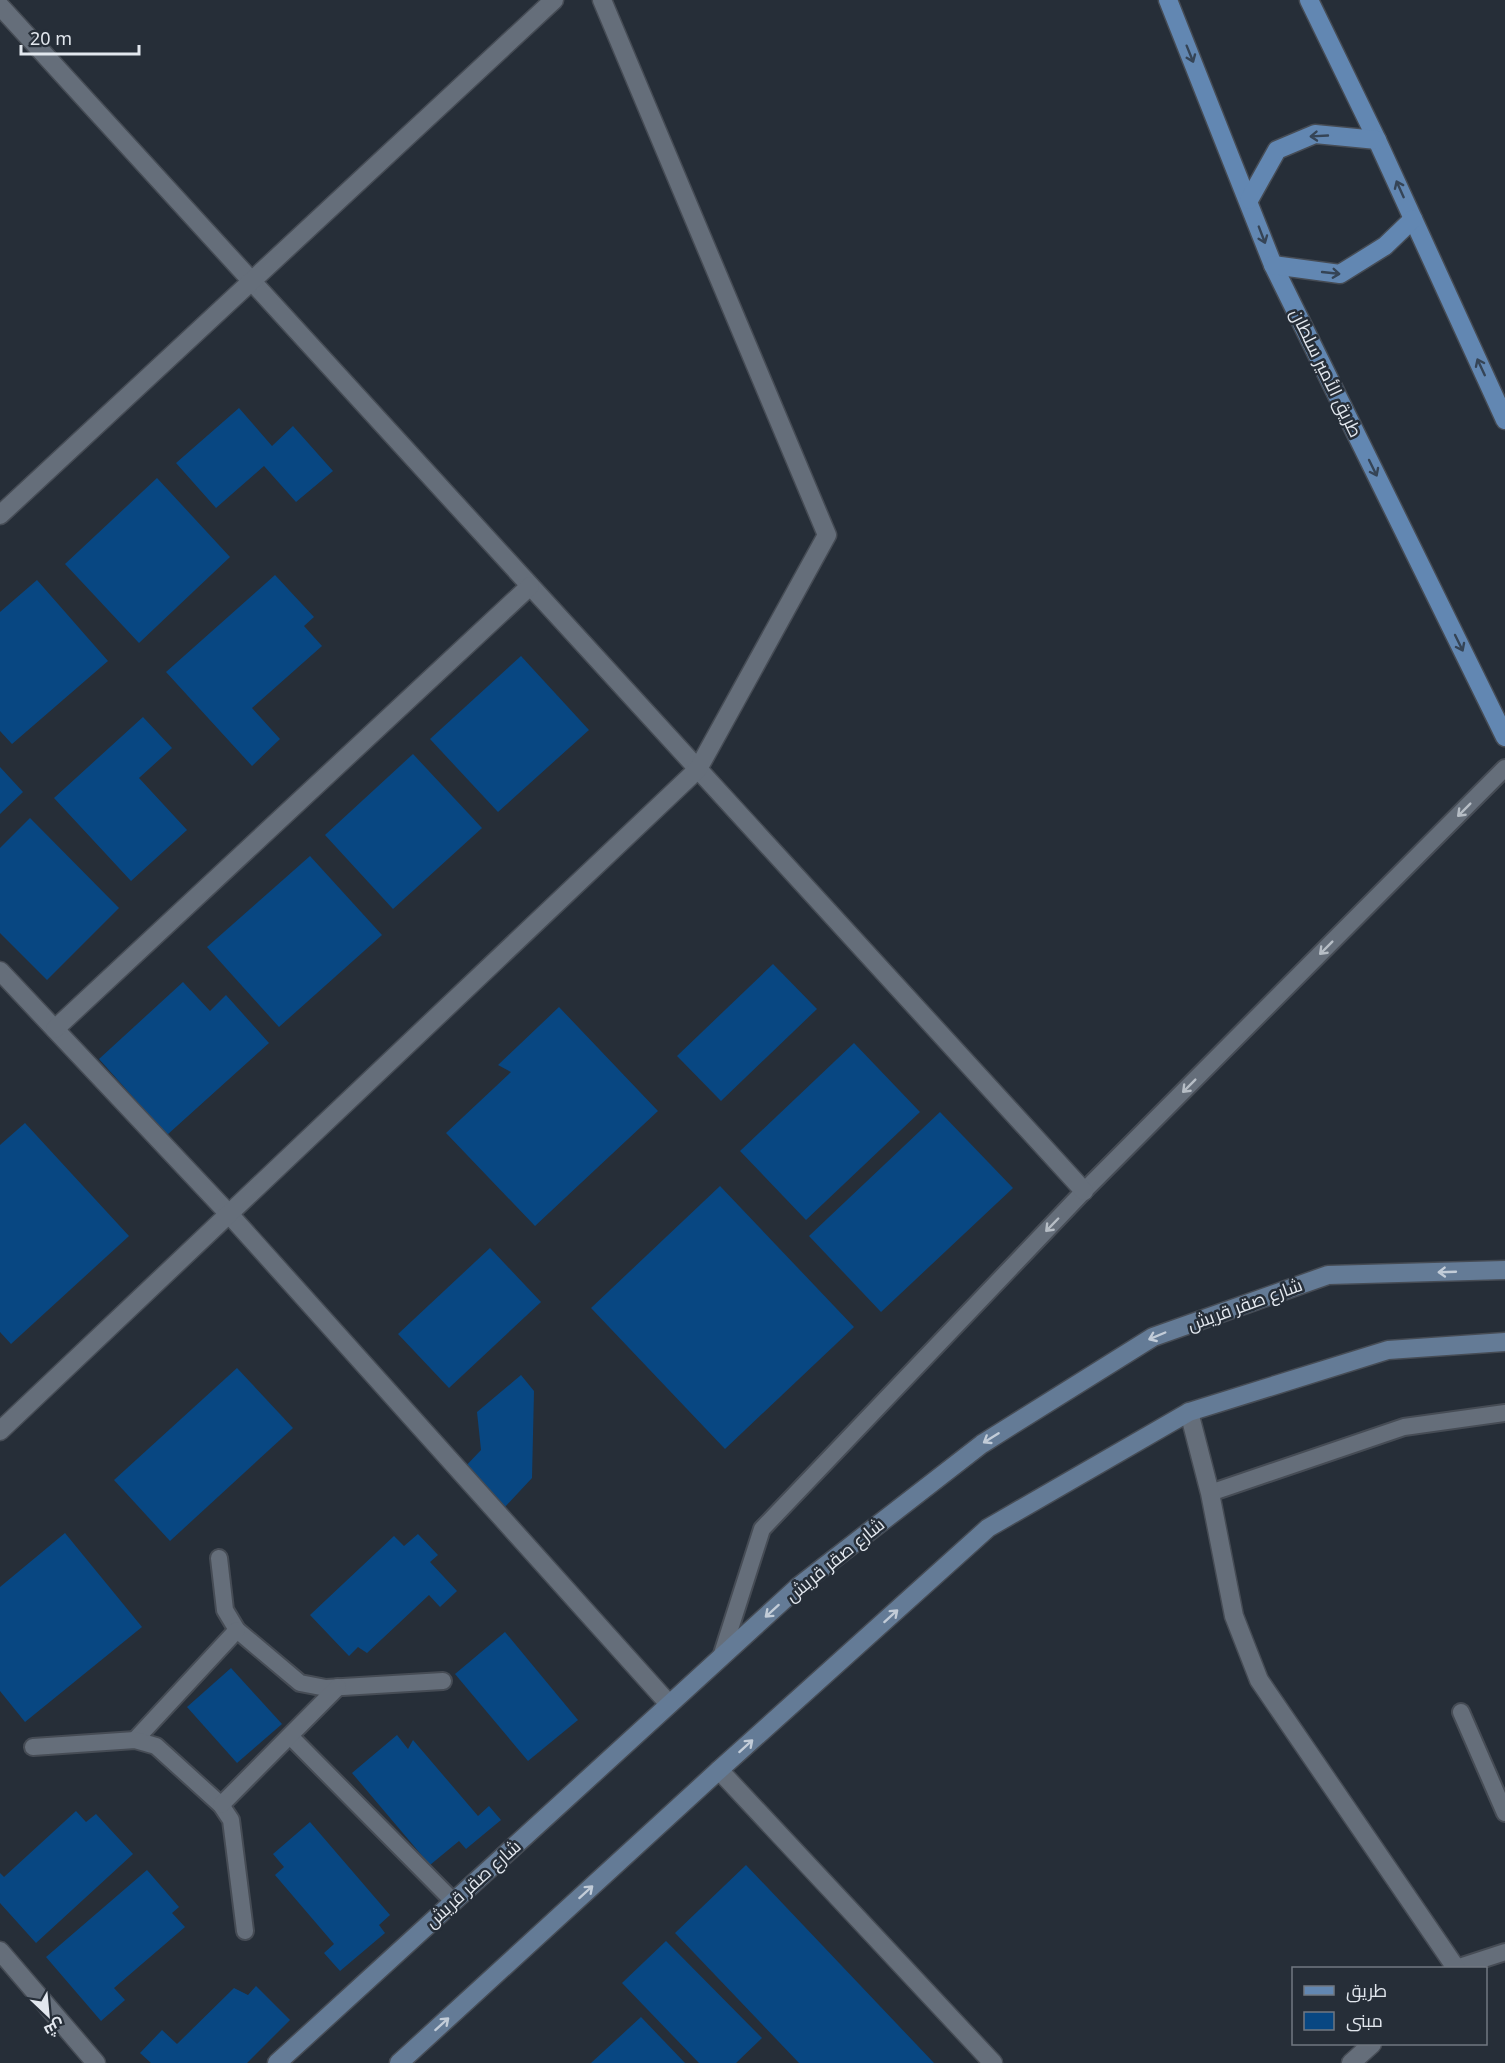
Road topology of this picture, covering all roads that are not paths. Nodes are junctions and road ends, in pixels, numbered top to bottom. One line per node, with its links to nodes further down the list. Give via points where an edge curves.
1 (554, 0): 10 (street)
2 (602, 0): 16 (street, via 826,535)
3 (1168, 0): 7 (main road, طريق الأمير سلطان, one-way to 7)
4 (1309, 0): 6 (main road)
5 (0, 6): 10 (street)
6 (1377, 140): 7 (main road, one-way to 7, via 1315,134 1277,150); 8 (main road, one-way to 6)
7 (1249, 200): 9 (main road, طريق الأمير سلطان, one-way to 9)
8 (1413, 219): 9 (main road, one-way to 8, via 1340,274 1385,246); 11 (main road, one-way to 8)
9 (1273, 265): 14 (main road, طريق الأمير سلطان, one-way to 14)
10 (252, 281): 12 (street); 13 (street)
11 (1505, 420)
12 (0, 515)
13 (530, 586): 16 (street); 18 (street)
14 (1505, 737)
15 (1505, 768): 19 (lane, one-way to 19)
16 (698, 769): 19 (street); 20 (street)
17 (0, 971): 18 (street)
18 (55, 1029): 20 (street)
19 (1084, 1191): 29 (lane, one-way to 29, via 762,1529)
20 (229, 1214): 25 (street); 32 (street)
21 (1505, 1270): 29 (street, شارع صقر قريش, one-way to 29, via 1328,1275 1153,1337 982,1444 799,1586)
22 (1505, 1342): 23 (street, via 1388,1350)
23 (1190, 1412): 26 (street); 37 (street, one-way to 23, via 988,1528)
24 (1505, 1413): 26 (lane, via 1404,1428)
25 (0, 1431)
26 (1210, 1493): 44 (street, via 1234,1616 1259,1680)
27 (219, 1558): 28 (lane, via 225,1610)
28 (237, 1630): 31 (lane, via 300,1683); 35 (lane)
29 (721, 1657): 32 (street, شارع صقر قريش)
30 (443, 1681): 31 (lane)
31 (338, 1687): 34 (lane)
32 (669, 1704): 40 (street, شارع صقر قريش)
33 (1461, 1712): 39 (lane)
34 (290, 1736): 38 (lane); 40 (lane)
35 (135, 1740): 36 (lane); 38 (lane, via 156,1746)
36 (33, 1747)
37 (719, 1770): 49 (street, one-way to 37); 50 (street)
38 (221, 1805): 41 (lane, via 231,1820)
39 (1505, 1813)
40 (453, 1902): 48 (street, شارع صقر قريش)
41 (245, 1930)
42 (0, 1951): 47 (street)
43 (1505, 1952): 45 (lane)
44 (1455, 1967)
45 (1459, 1967)
46 (1370, 2045): 51 (street)
47 (96, 2063)
48 (277, 2063)
49 (399, 2063)
50 (993, 2063)
51 (1351, 2063)

